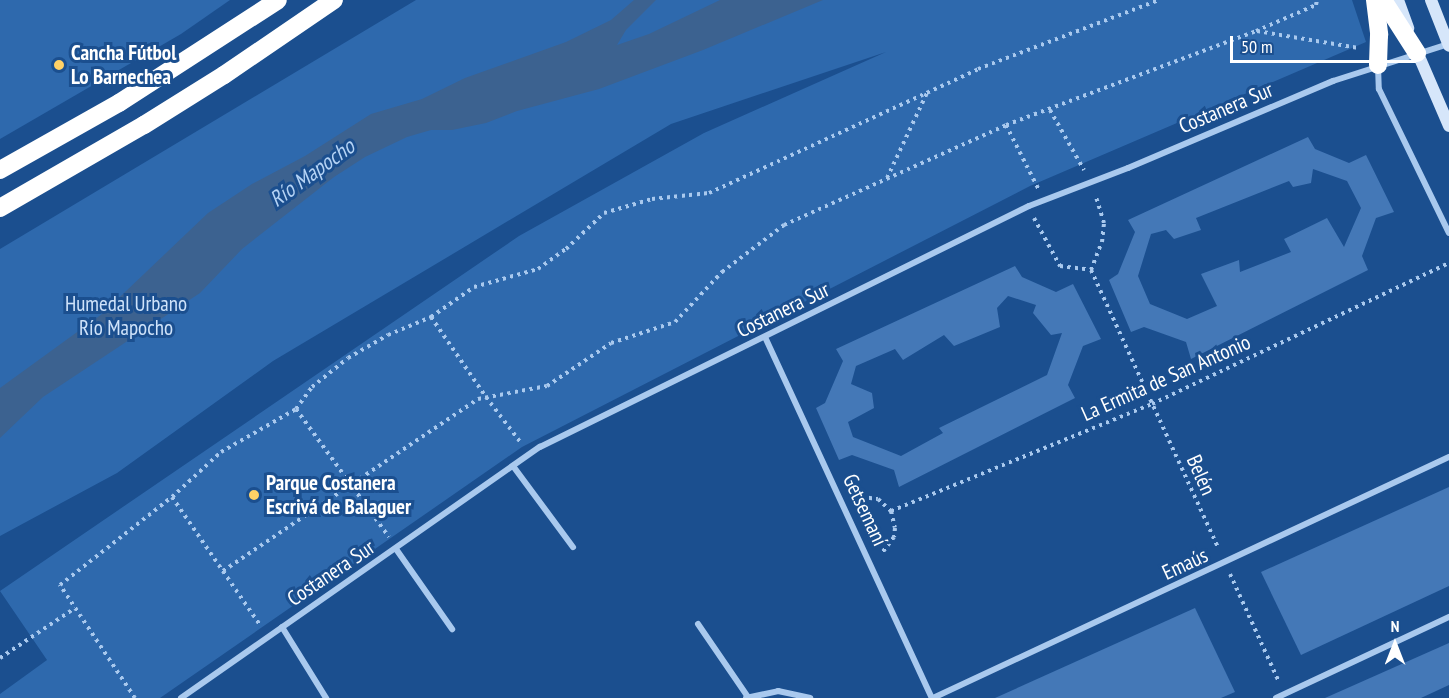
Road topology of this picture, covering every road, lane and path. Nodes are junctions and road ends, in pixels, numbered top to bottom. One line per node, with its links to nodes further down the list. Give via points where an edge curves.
1 (278, 0): 18 (highway, via 119,103)
2 (334, 0): 23 (highway, via 225,75)
3 (1159, 0): 14 (path, via 996,62)
4 (1317, 0): 9 (path, via 1316,5)
5 (1376, 0): 10 (highway)
6 (1383, 0): 12 (highway)
7 (1398, 0): 12 (main road)
8 (1431, 0): 11 (main road)
9 (1256, 31): 10 (path, via 1361,49); 15 (path)
10 (1379, 45): 13 (highway)
11 (1449, 45): 12 (street, Costanera Sur)
12 (1417, 53): 13 (street, Costanera Sur); 17 (main road)
13 (1378, 65): 20 (street, Costanera Sur); 24 (street, via 1379,89)
14 (927, 93): 19 (path); 27 (path, via 709,193 652,199 604,213 538,269 474,287)
15 (1050, 110): 16 (path); 20 (path)
16 (1006, 125): 19 (path); 21 (path)
17 (1449, 126)
18 (0, 170)
19 (886, 179): 29 (path, via 784,225 722,272 675,322 611,343 547,386)
20 (1091, 182): 21 (street, Costanera Sur); 26 (path, via 1104,223 1102,242)
21 (1044, 200): 22 (street, Costanera Sur)
22 (1029, 206): 26 (path, via 1060,266); 28 (street, Costanera Sur)
23 (0, 208)
24 (1449, 233)
25 (1449, 263): 30 (path, La Ermita de San Antonio)
26 (1091, 270): 30 (path, Belén)
27 (431, 317): 29 (path); 31 (path, via 388,334 348,358 312,387)
28 (765, 337): 32 (street, Costanera Sur); 37 (street, Getsemaní)
29 (486, 397): 32 (path); 35 (path)
30 (1152, 404): 38 (path, La Ermita de San Antonio); 42 (path, Belén)
31 (296, 409): 35 (path); 36 (path, via 221,452)
32 (530, 454): 34 (street, Costanera Sur)
33 (1449, 458): 42 (street, Emaús)
34 (513, 466): 39 (street); 40 (street, Costanera Sur)
35 (351, 484): 40 (path); 43 (path)
36 (172, 497): 43 (path); 44 (path, via 60,585)
37 (842, 501): 38 (path, via 869,496); 41 (street, Getsemaní)
38 (891, 511): 41 (path, via 894,537 885,551)
39 (573, 547)
40 (396, 549): 47 (street, Costanera Sur); 48 (street)
41 (869, 560): 57 (street, Getsemaní)
42 (1225, 563): 51 (path, Belén); 57 (street, Emaús)
43 (223, 571): 49 (path)
44 (75, 609): 50 (path); 53 (path)
45 (1449, 617): 51 (street)
46 (698, 624): 52 (street)
47 (282, 627): 49 (street, Costanera Sur); 55 (street)
48 (452, 629)
49 (268, 637): 54 (street, Costanera Sur)
50 (0, 658)
51 (1284, 693): 58 (street)
52 (747, 697): 56 (street, via 777,691)
53 (135, 698)
54 (181, 698)
55 (326, 698)
56 (810, 698)
57 (932, 698)
58 (1276, 698)

